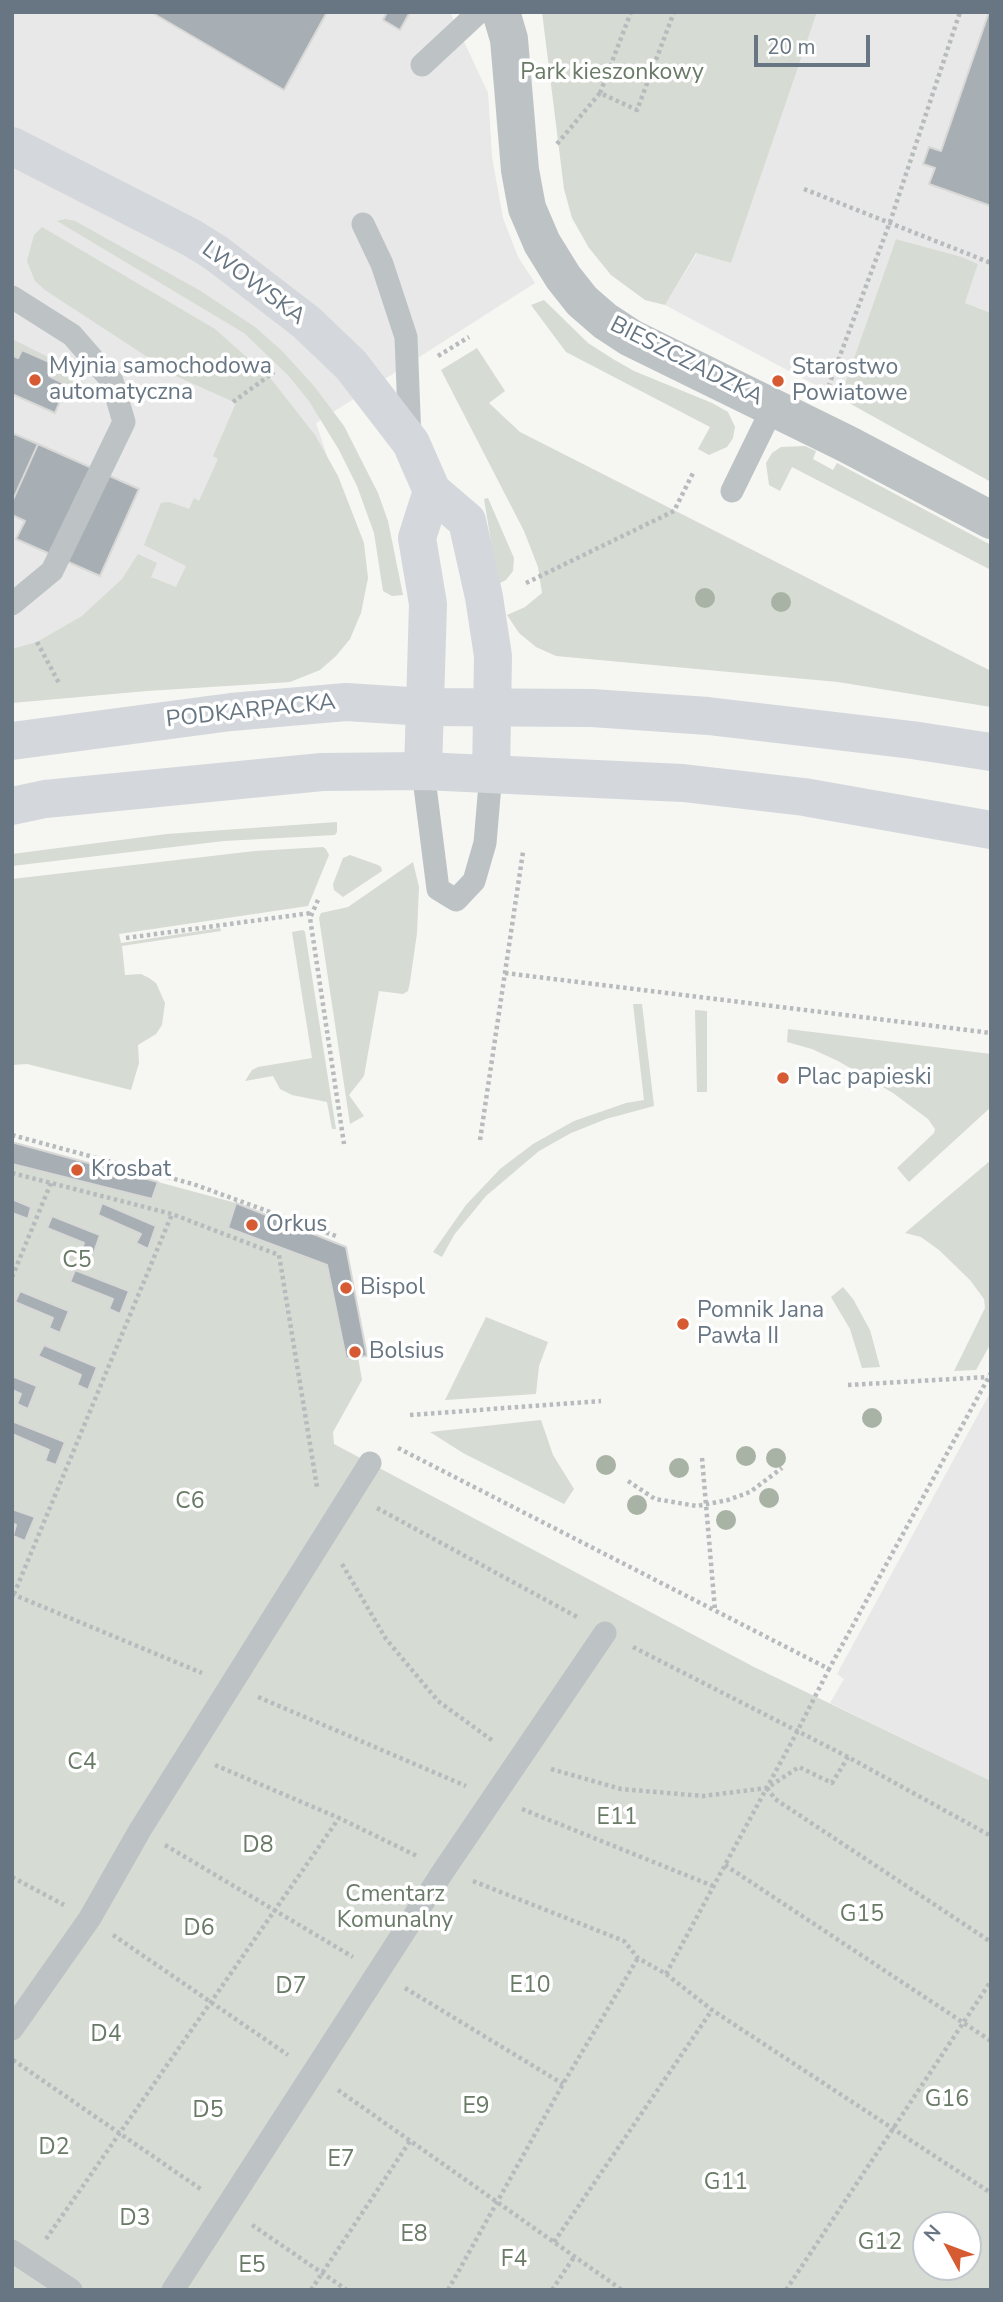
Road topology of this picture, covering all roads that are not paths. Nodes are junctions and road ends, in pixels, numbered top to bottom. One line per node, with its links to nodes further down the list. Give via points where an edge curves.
1 (479, 12): 3 (lane)
2 (501, 12): 7 (street, BIESZCZADZKA, via 509,39 527,208 563,278 605,321)
3 (422, 65)
4 (13, 148): 8 (main road, LWOWSKA, via 216,253 306,322 351,365)
5 (362, 224): 8 (lane, via 382,264 406,337)
6 (12, 297): 12 (lane, via 72,335 112,381 124,422 52,571)
7 (773, 407): 10 (lane); 11 (street, BIESZCZADZKA)
8 (411, 443): 9 (main road, LWOWSKA)
9 (432, 491): 13 (main road, via 417,538 428,604); 14 (main road, LWOWSKA, via 467,521 493,656)
10 (732, 491)
11 (991, 520)
12 (12, 604)
13 (425, 706): 14 (main road, PODKARPACKA); 15 (main road, PODKARPACKA, via 333,703); 17 (main road)
14 (491, 707): 16 (main road, via 708,716); 18 (main road, LWOWSKA)
15 (12, 741)
16 (991, 752)
17 (424, 771): 18 (main road); 18 (lane, via 438,889 456,900 474,881 485,843); 19 (main road, via 323,772)
18 (491, 773): 20 (main road, via 683,783 804,797)
19 (12, 806)
20 (991, 830)
21 (370, 1464): 23 (lane, via 140,1830 90,1918)
22 (606, 1633): 26 (lane, via 444,1870)
23 (12, 2029)
24 (21, 2257): 25 (lane)
25 (71, 2290)
26 (173, 2290)

